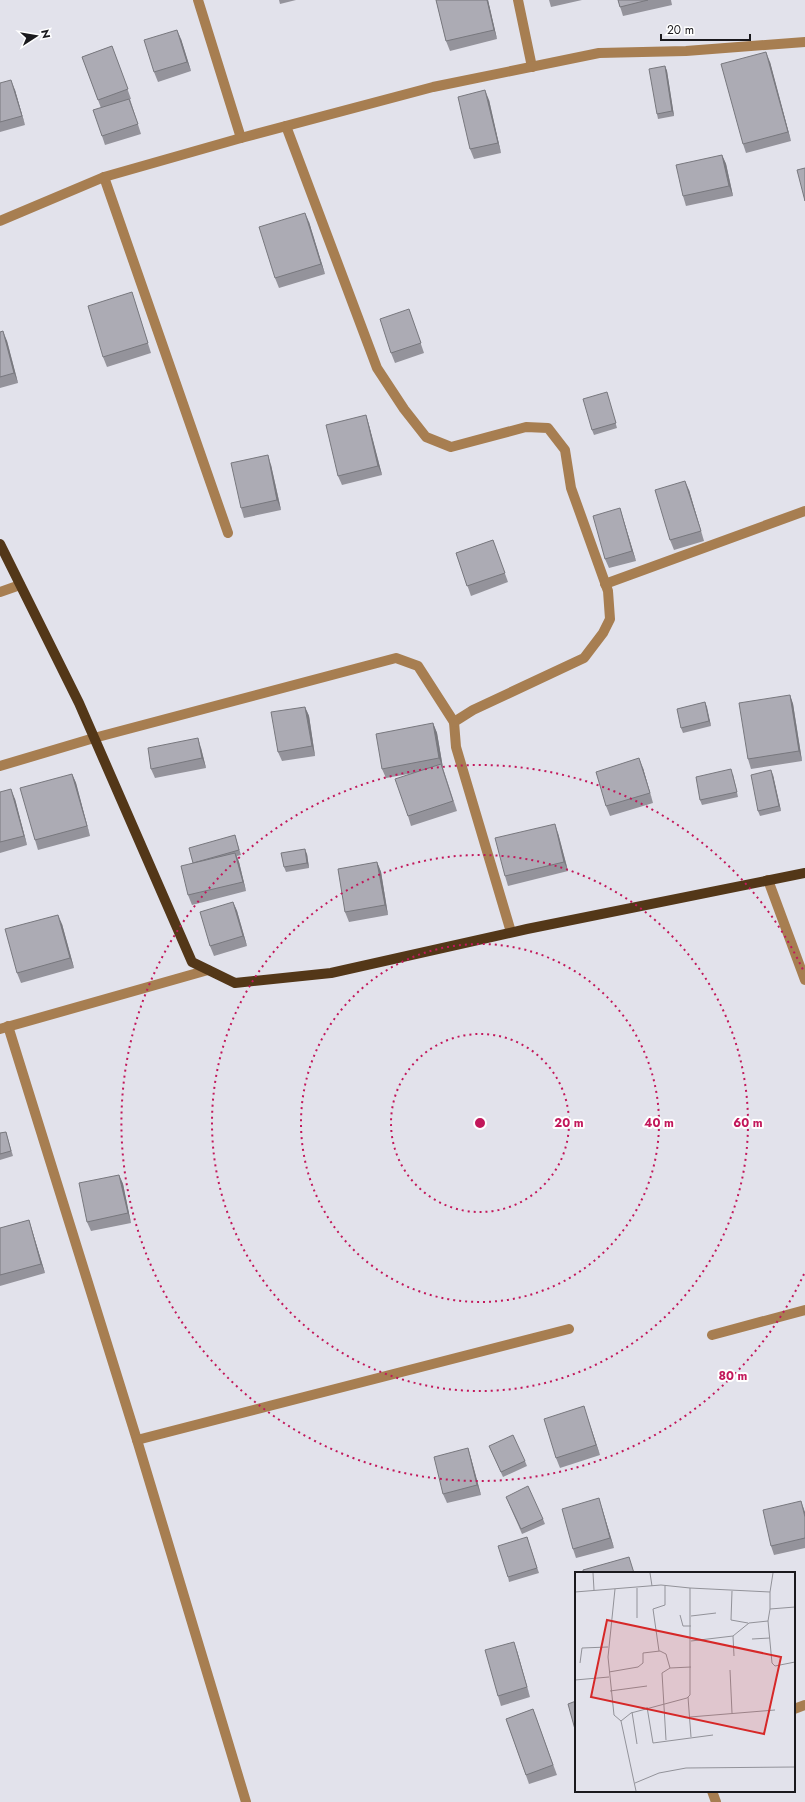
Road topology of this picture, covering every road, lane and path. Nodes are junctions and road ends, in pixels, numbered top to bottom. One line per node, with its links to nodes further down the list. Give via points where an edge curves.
1 (198, 0): 6 (street)
2 (518, 0): 4 (street)
3 (805, 42): 4 (street, via 686,51 599,53)
4 (532, 67): 5 (street, via 433,87)
5 (286, 126): 6 (street); 12 (street, via 377,368 404,409 426,436 451,447 526,427 548,428 565,450 571,488)
6 (241, 138): 7 (street)
7 (104, 177): 8 (street); 10 (street)
8 (0, 221)
9 (805, 511): 12 (street)
10 (228, 533)
11 (0, 544): 13 (main road)
12 (605, 584): 15 (street, via 610,619 584,658 473,710)
13 (20, 585): 14 (street); 16 (main road)
14 (0, 592)
15 (454, 722): 16 (street, via 418,666 396,658); 20 (street, via 456,747)
16 (94, 738): 17 (street); 21 (main road, via 192,962)
17 (0, 766)
18 (805, 873): 19 (main road)
19 (768, 880): 20 (main road); 22 (street)
20 (511, 932): 21 (main road, via 331,973 235,983)
21 (208, 970): 23 (street)
22 (805, 980)
23 (4, 1028): 27 (street)
24 (805, 1310): 26 (street)
25 (569, 1329): 27 (street)
26 (712, 1335)
27 (137, 1440): 31 (street)
28 (805, 1705): 29 (street)
29 (795, 1709)
30 (712, 1792): 32 (street)
31 (246, 1802)
32 (716, 1802)

